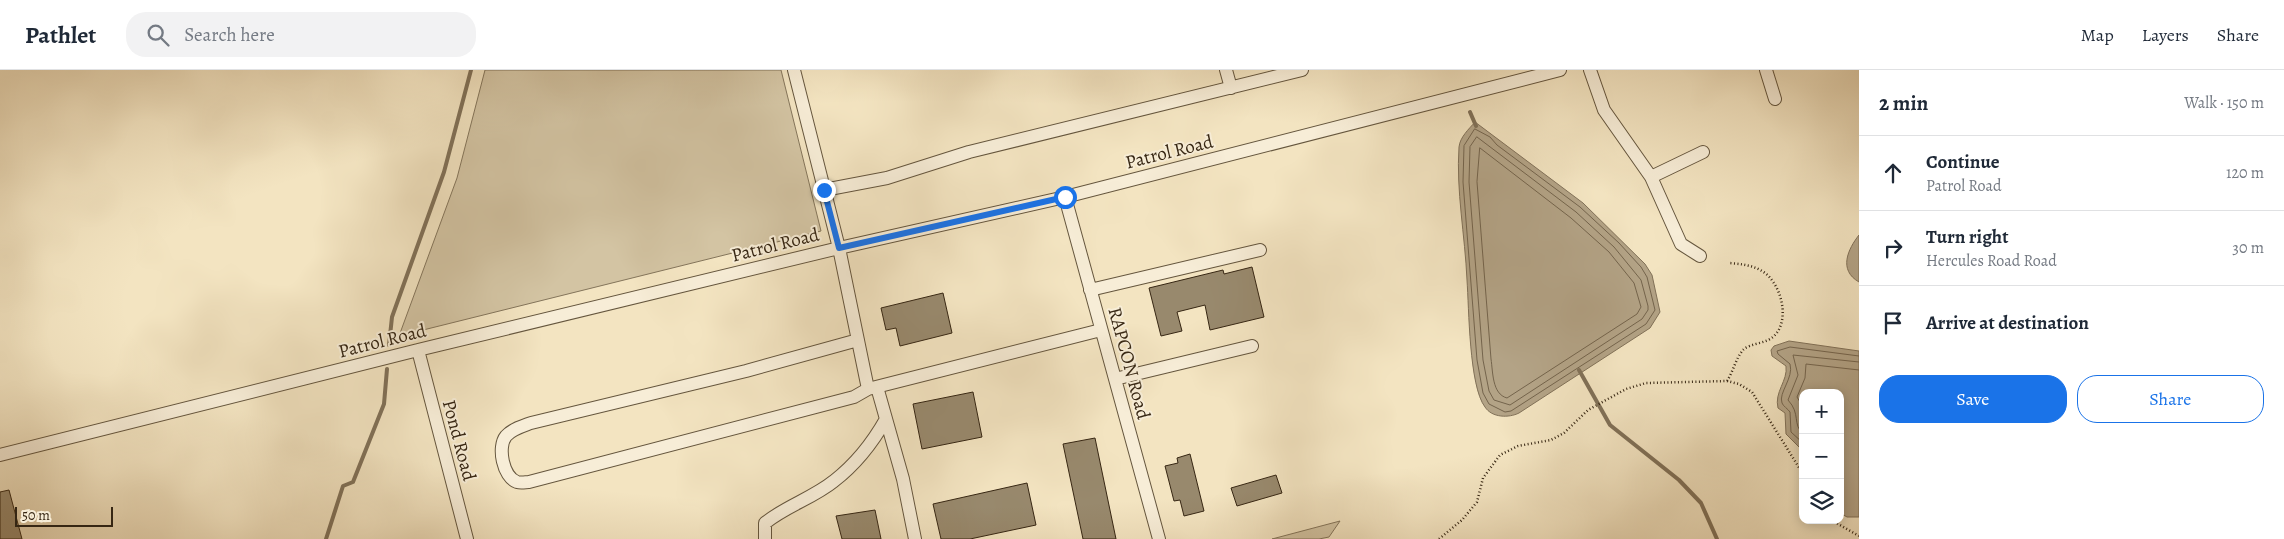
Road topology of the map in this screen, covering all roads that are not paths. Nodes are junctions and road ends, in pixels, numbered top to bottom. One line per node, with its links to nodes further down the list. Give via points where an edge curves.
1 (794, 70): 11 (street)
2 (1226, 70): 7 (street)
3 (1302, 70): 7 (street)
4 (1560, 70): 12 (street, Patrol Road)
5 (1590, 70): 10 (street, via 1604,110)
6 (1766, 70): 8 (street)
7 (1231, 88): 11 (street, via 969,152 887,178)
8 (1775, 99)
9 (1703, 152): 10 (street)
10 (1651, 177): 15 (street, via 1681,244)
11 (824, 190): 13 (street)
12 (1065, 197): 13 (street, Patrol Road); 16 (street, RAPCON Road)
13 (839, 248): 18 (street); 20 (street, Patrol Road)
14 (1260, 250): 16 (street)
15 (1700, 256)
16 (1090, 290): 17 (street, RAPCON Road)
17 (1102, 330): 21 (street, RAPCON Road); 22 (street)
18 (858, 340): 22 (street); 22 (street, via 531,423 506,436 502,457 510,476 518,482 530,482 854,397)
19 (1252, 346): 21 (street)
20 (418, 350): 24 (street, Patrol Road); 25 (street, Pond Road)
21 (1115, 379): 28 (street, RAPCON Road)
22 (873, 388): 23 (street)
23 (886, 419): 26 (street, via 871,445 834,481 765,523); 27 (street, via 903,478)
24 (0, 454)
25 (467, 539)
26 (765, 539)
27 (915, 539)
28 (1158, 539)

